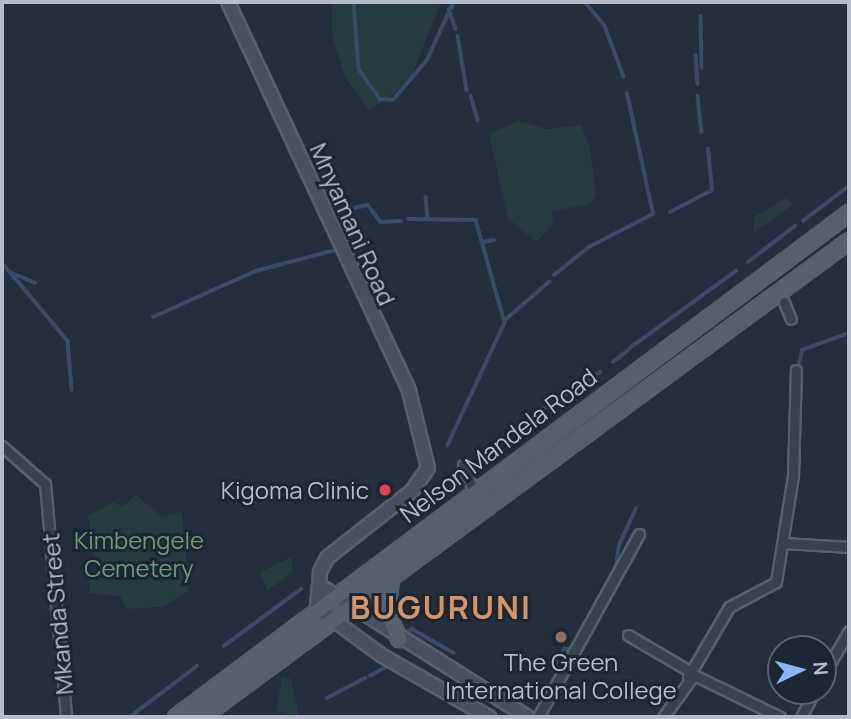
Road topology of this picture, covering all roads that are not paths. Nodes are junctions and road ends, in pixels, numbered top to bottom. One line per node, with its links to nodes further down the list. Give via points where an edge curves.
1 (228, 2): 14 (street, Mnyamani Road, via 414,403 428,468 402,500 336,549 320,572)
2 (849, 213): 9 (main road, Nelson Mandela Road)
3 (849, 241): 13 (main road, Nelson Mandela Road)
4 (784, 302): 5 (street)
5 (791, 319)
6 (796, 370): 11 (street)
7 (2, 446): 24 (street, Mkanda Street, via 45,484)
8 (463, 464): 9 (street)
9 (474, 492): 15 (main road, Nelson Mandela Road)
10 (639, 534): 29 (street)
11 (784, 543): 12 (street); 23 (street, via 776,582 763,584 741,606 729,607)
12 (849, 547)
13 (392, 575): 16 (main road, Nelson Mandela Road); 21 (main road, via 387,612)
14 (319, 585): 15 (street); 17 (street)
15 (335, 594): 16 (street); 17 (main road, Nelson Mandela Road)
16 (349, 606): 18 (main road, Nelson Mandela Road); 21 (street)
17 (317, 608): 18 (street); 25 (main road, Nelson Mandela Road)
18 (331, 622): 26 (main road); 27 (street)
19 (849, 631): 22 (street)
20 (628, 635): 23 (street)
21 (399, 639): 28 (street)
22 (837, 651)
23 (690, 675): 30 (street); 31 (street, via 708,678)
24 (66, 717)
25 (176, 717)
26 (202, 717)
27 (489, 717)
28 (528, 717)
29 (538, 717)
30 (663, 717)
31 (780, 717)

